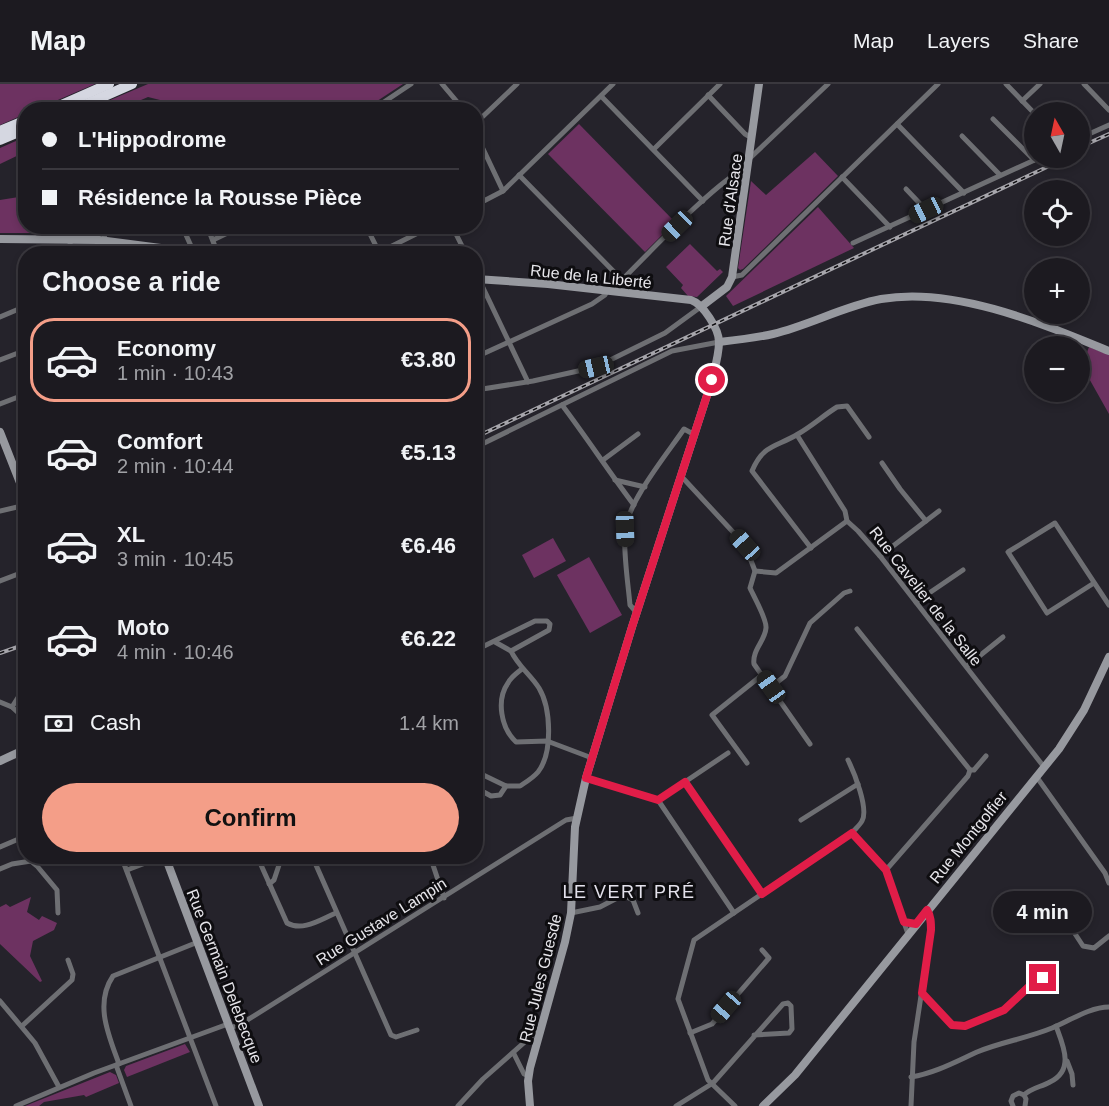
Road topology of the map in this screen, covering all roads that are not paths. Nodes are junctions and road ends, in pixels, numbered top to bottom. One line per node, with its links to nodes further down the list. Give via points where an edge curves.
1 (109, 84): 17 (highway)
2 (132, 84): 18 (highway)
3 (411, 84): 19 (street)
4 (442, 84): 20 (street)
5 (517, 84): 22 (street)
6 (613, 84): 15 (street)
7 (720, 84): 14 (street)
8 (759, 84): 32 (street, Rue d'Alsace)
9 (828, 84): 33 (street)
10 (938, 84): 25 (street)
11 (1006, 84): 16 (street)
12 (1040, 84): 16 (street)
13 (1084, 84): 21 (street)
14 (708, 95): 32 (street); 36 (street)
15 (601, 96): 36 (street); 40 (street)
16 (1022, 101)
17 (68, 102)
18 (91, 102)
19 (384, 102)
20 (457, 102)
21 (1109, 110)
22 (483, 116)
23 (993, 119): 34 (street)
24 (18, 123): 27 (highway)
25 (897, 124): 41 (street); 44 (street)
26 (1109, 125): 29 (street)
27 (0, 131)
28 (18, 132): 31 (highway)
29 (1090, 134)
30 (962, 136): 39 (street)
31 (0, 140)
32 (751, 141): 33 (street); 37 (street, Rue d'Alsace)
33 (763, 148): 37 (street)
34 (1024, 148)
35 (483, 149): 43 (street)
36 (654, 149): 46 (street)
37 (749, 164): 46 (street); 63 (street, Rue d'Alsace)
38 (1024, 164): 39 (street)
39 (1000, 175): 44 (street)
40 (519, 176): 43 (street); 65 (street)
41 (842, 177): 48 (street); 63 (street, via 742,275)
42 (906, 189): 47 (street)
43 (503, 190): 45 (street)
44 (964, 193): 47 (street)
45 (483, 201)
46 (703, 201): 65 (street)
47 (926, 210): 48 (street)
48 (890, 227): 58 (street)
49 (71, 234): 55 (street)
50 (104, 234): 57 (street)
51 (210, 234): 56 (street)
52 (225, 234): 56 (street)
53 (416, 234): 62 (street)
54 (0, 239): 55 (street)
55 (71, 239): 57 (street); 59 (street)
56 (213, 240): 61 (street)
57 (105, 241): 60 (street)
58 (853, 243)
59 (70, 246)
60 (144, 246)
61 (215, 246)
62 (391, 246)
63 (732, 277): 68 (street, via 727,287)
64 (483, 278): 67 (street, Rue de la Liberté)
65 (622, 280): 67 (street)
66 (483, 291): 71 (street)
67 (610, 291): 68 (street, Rue de la Liberté, via 691,300); 71 (street, via 592,304)
68 (702, 306): 72 (street); 77 (street, via 665,333 596,367)
69 (18, 309): 70 (street)
70 (0, 317)
71 (509, 342): 75 (street); 77 (street)
72 (719, 342): 73 (street, via 773,334 870,302 912,296 1003,312); 81 (street, via 672,351); 83 (street, Rue Jules Guesde)
73 (1109, 351)
74 (18, 353): 76 (street)
75 (483, 354)
76 (0, 360)
77 (528, 382): 78 (street)
78 (483, 389)
79 (18, 397): 80 (street)
80 (0, 405)
81 (562, 405): 87 (street); 88 (street)
82 (638, 434): 88 (street)
83 (695, 435): 91 (street, Rue Jules Guesde); 93 (street, via 684,429)
84 (797, 435): 86 (street, via 842,405 847,406); 98 (street, Rue Cavelier de la Salle, via 845,511); 100 (street, via 757,457 752,471)
85 (1, 437): 90 (street)
86 (869, 437)
87 (483, 444)
88 (603, 460): 92 (street)
89 (882, 463): 99 (street)
90 (18, 477)
91 (682, 477): 103 (street, via 745,545); 110 (street, Rue Jules Guesde)
92 (615, 480): 93 (street); 94 (street)
93 (645, 487): 94 (street)
94 (634, 505): 110 (street, via 625,529 630,605)
95 (18, 507): 96 (street)
96 (0, 511)
97 (939, 512): 99 (street)
98 (847, 521): 100 (street); 101 (street, Rue Cavelier de la Salle)
99 (926, 521): 101 (street)
100 (811, 548): 103 (street, via 776,573)
101 (880, 556): 108 (street, Rue Cavelier de la Salle)
102 (963, 570): 108 (street)
103 (755, 571): 119 (street, via 750,588 766,630 753,658)
104 (18, 574): 105 (street)
105 (0, 581)
106 (1094, 583): 106 (street, via 1055,523 1008,552 1047,613); 109 (street)
107 (850, 591): 120 (street, via 810,623 785,676)
108 (916, 602): 117 (street, Rue Cavelier de la Salle)
109 (1109, 605)
110 (637, 613): 130 (street, Rue Jules Guesde)
111 (857, 629): 135 (street)
112 (1003, 637): 117 (street)
113 (495, 641): 114 (street); 115 (street); 115 (street, via 535,621 548,621 549,630)
114 (483, 645)
115 (511, 651): 118 (street)
116 (1109, 657): 134 (street, Rue Montgolfier, via 1084,710)
117 (967, 666): 134 (street, Rue Cavelier de la Salle)
118 (522, 669): 125 (street, via 544,697 550,730); 125 (street, via 507,683 502,696 504,722 516,742)
119 (762, 675): 120 (street); 133 (street, via 712,715)
120 (771, 687): 126 (street)
121 (18, 698): 123 (street)
122 (0, 702): 123 (street)
123 (12, 707): 124 (street)
124 (18, 713)
125 (547, 741): 130 (street); 141 (street, via 539,771 520,786)
126 (810, 744)
127 (18, 753): 132 (street)
128 (728, 753): 139 (street)
129 (986, 756): 135 (street)
130 (592, 758): 138 (street, Rue Jules Guesde)
131 (848, 760): 140 (street)
132 (0, 761)
133 (747, 764)
134 (1044, 767): 137 (street, Rue Montgolfier)
135 (970, 770): 160 (street)
136 (483, 775): 141 (street)
137 (1036, 776): 161 (street); 165 (street, Rue Montgolfier)
138 (586, 778): 143 (street); 144 (street, Rue Jules Guesde)
139 (685, 782): 143 (street); 163 (street)
140 (858, 784): 145 (street); 146 (street, via 863,820)
141 (506, 786): 142 (street, via 500,795)
142 (483, 792)
143 (658, 800): 170 (street)
144 (577, 818): 164 (street, Rue Gustave Lampin, via 566,820); 168 (street, Rue Jules Guesde)
145 (801, 820)
146 (852, 833): 160 (street); 163 (street)
147 (18, 839): 148 (street)
148 (0, 847)
149 (18, 862): 158 (street)
150 (35, 864): 166 (street, via 57,890)
151 (124, 864): 159 (street)
152 (143, 864): 159 (street)
153 (167, 864): 176 (street, Rue Germain Delebecque)
154 (260, 864): 162 (street)
155 (279, 864): 162 (street)
156 (315, 864): 167 (street)
157 (433, 864): 164 (street)
158 (0, 869)
159 (127, 870): 179 (street)
160 (886, 870): 172 (street)
161 (1109, 883)
162 (269, 884): 167 (street, via 287,923 293,927)
163 (762, 894): 170 (street)
164 (444, 898): 178 (street, Rue Gustave Lampin)
165 (927, 910): 173 (street, Rue Montgolfier); 182 (street, via 931,921)
166 (58, 913)
167 (336, 913): 178 (street)
168 (571, 913): 169 (street, via 600,907 623,895 633,900); 191 (street, Rue Jules Guesde)
169 (638, 913)
170 (734, 913): 192 (street, via 694,940 678,999)
171 (1066, 920): 175 (street, via 1083,946 1094,948)
172 (904, 922): 173 (street); 174 (street)
173 (916, 924): 174 (street, Rue Montgolfier)
174 (908, 934): 214 (street, Rue Montgolfier, via 795,1075)
175 (1109, 936)
176 (198, 942): 179 (street); 188 (street, Rue Germain Delebecque)
177 (762, 950): 192 (street, via 769,958 712,1024)
178 (355, 953): 188 (street, Rue Gustave Lampin, via 241,1024); 190 (street, via 390,1035)
179 (159, 957): 194 (street); 197 (street, via 113,976 109,982 104,1023)
180 (68, 960): 187 (street, via 72,980)
181 (1043, 978): 182 (street, via 1004,1010 965,1026 952,1025)
182 (922, 993): 201 (street)
183 (0, 1001): 184 (street)
184 (6, 1006): 186 (street); 187 (street)
185 (1109, 1007): 189 (street)
186 (0, 1012)
187 (22, 1026): 204 (street)
188 (229, 1026): 194 (street, Rue Gustave Lampin); 206 (street, Rue Germain Delebecque)
189 (1056, 1026): 196 (street); 201 (street, via 975,1053 926,1075)
190 (417, 1030)
191 (541, 1032): 195 (street, via 536,1032); 200 (street, Rue Jules Guesde)
192 (690, 1034): 202 (street, via 708,1080)
193 (754, 1035): 193 (street, via 783,1004 791,1006 789,1033); 202 (street)
194 (190, 1037): 197 (street, Rue Gustave Lampin); 209 (street)
195 (514, 1054): 200 (street, via 524,1074); 210 (street)
196 (1066, 1061): 198 (street); 199 (street)
197 (117, 1065): 204 (street, Rue Gustave Lampin); 208 (street)
198 (1062, 1072): 199 (street); 205 (street, via 1054,1081)
199 (1072, 1074): 203 (street)
200 (529, 1076): 211 (street, Rue Jules Guesde)
201 (911, 1077): 215 (street)
202 (713, 1083): 212 (street); 213 (street)
203 (1073, 1085)
204 (59, 1087): 207 (street, Rue Gustave Lampin)
205 (1024, 1095): 216 (street, via 1013,1096); 217 (street)
206 (257, 1105)
207 (16, 1106)
208 (131, 1106)
209 (216, 1106)
210 (458, 1106)
211 (530, 1106)
212 (676, 1106)
213 (735, 1106)
214 (763, 1106)
215 (910, 1106)
216 (1013, 1106)
217 (1025, 1106)

